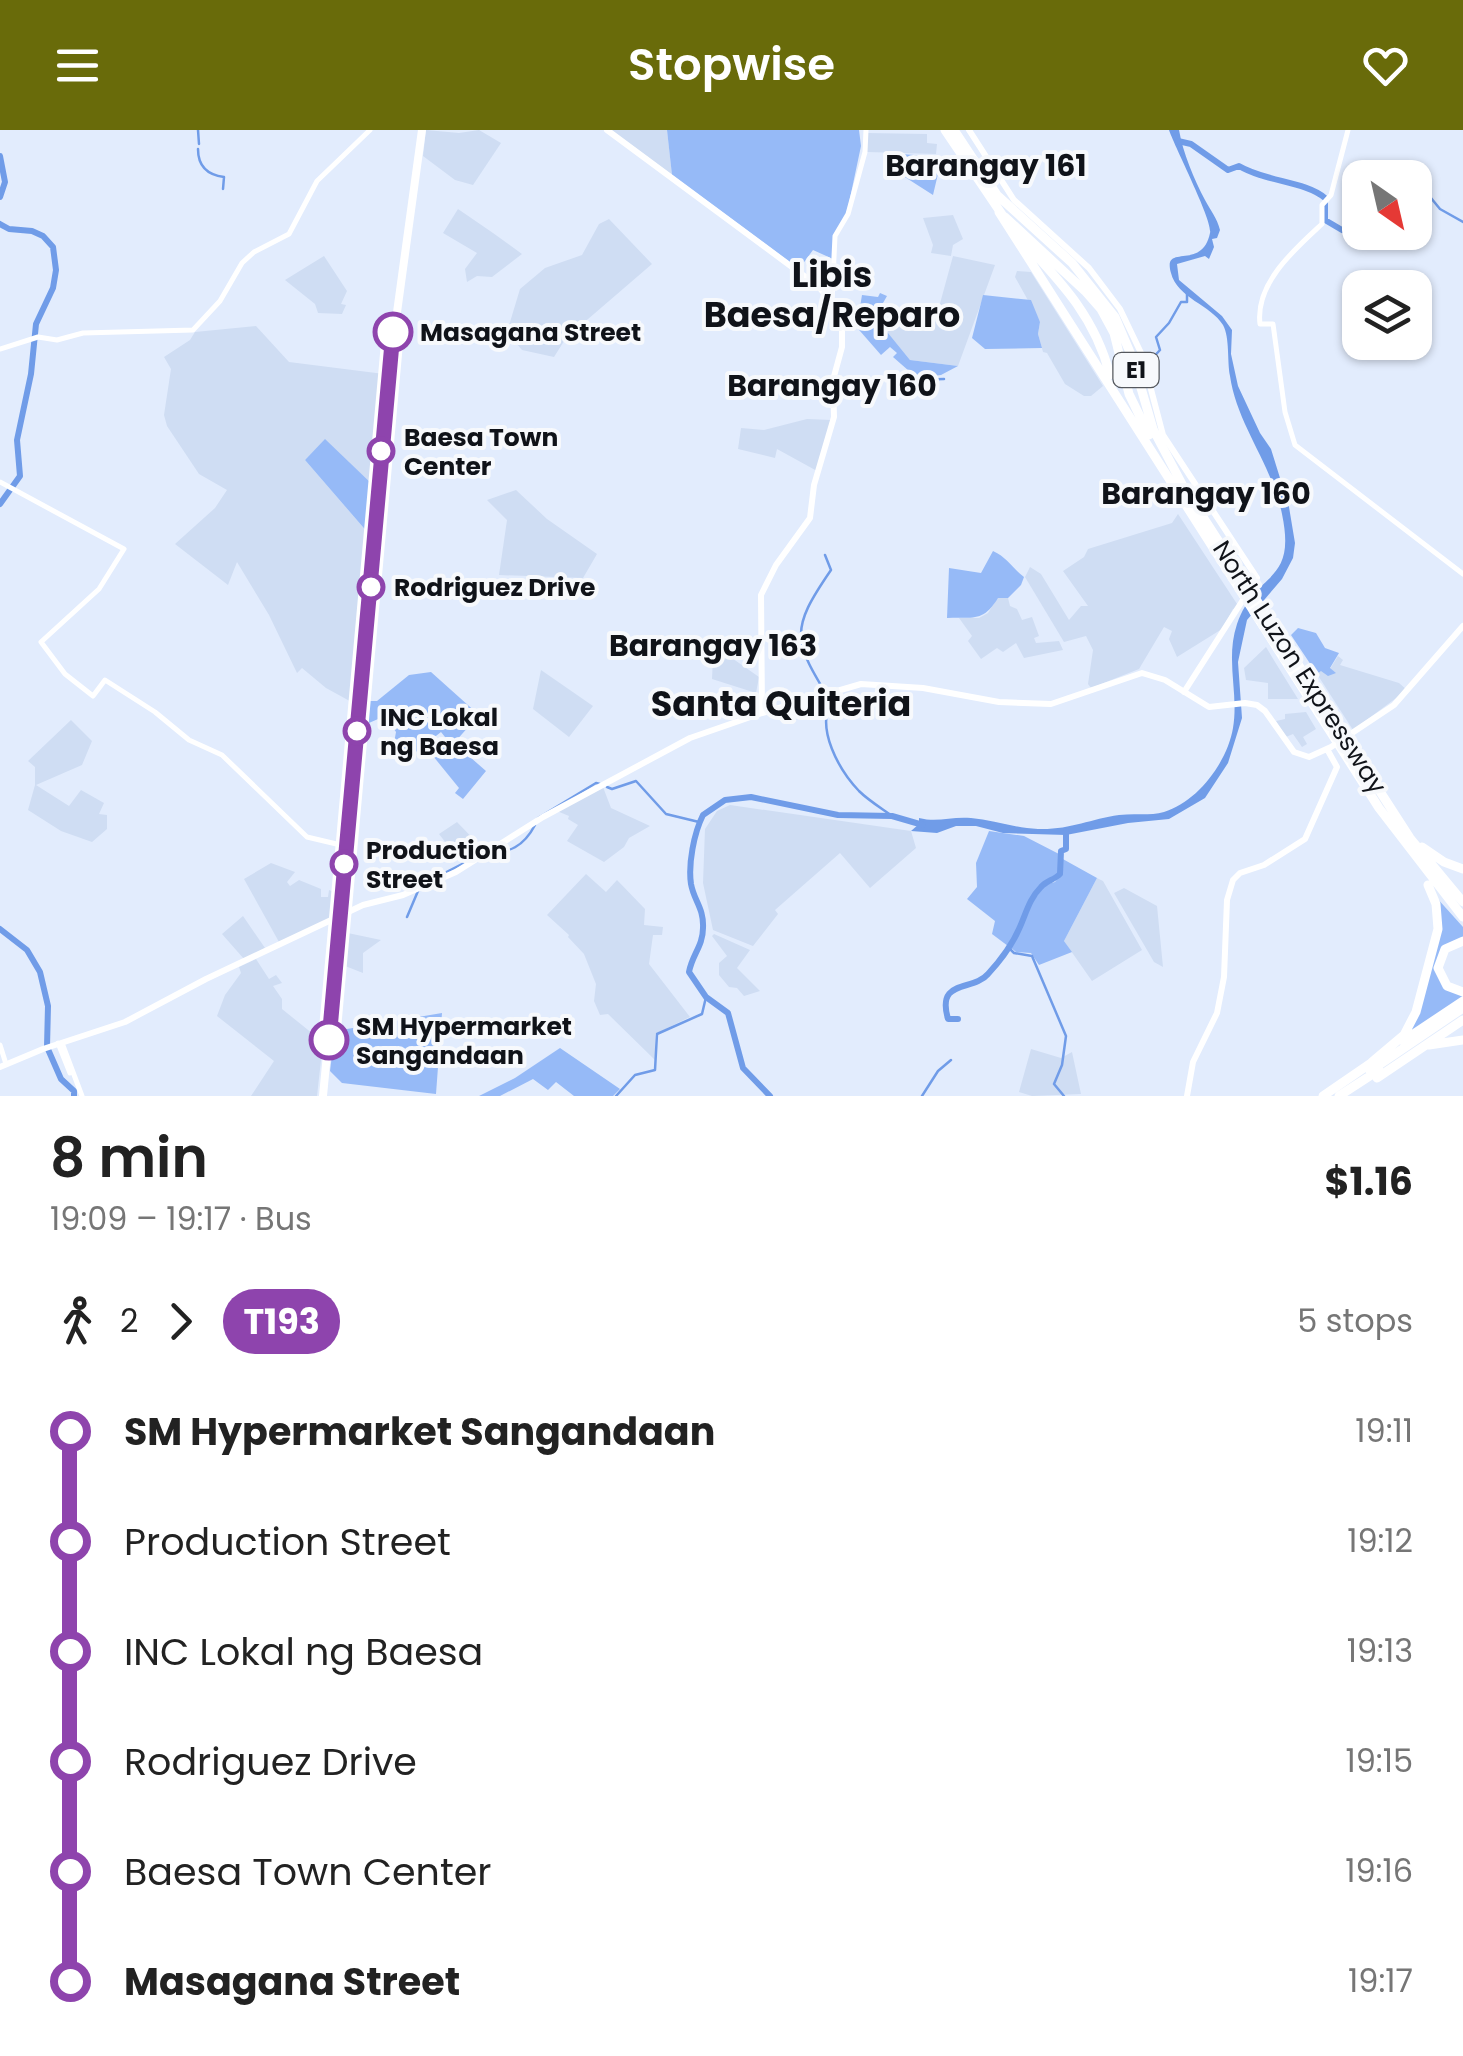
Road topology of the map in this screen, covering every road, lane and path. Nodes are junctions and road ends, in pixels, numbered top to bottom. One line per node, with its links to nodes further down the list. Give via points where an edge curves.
1 (370, 130): 11 (street, via 317,181 289,234 242,263 193,330 38,337)
2 (422, 130): 23 (main road, via 392,340)
3 (607, 130): 10 (main road)
4 (866, 130): 10 (street, via 848,214 835,236)
5 (945, 130): 9 (highway, North Luzon Expressway / E1)
6 (957, 130): 14 (highway, North Luzon Expressway / E1, via 997,194 1080,271 1115,317 1166,457)
7 (969, 130): 18 (main road, via 1014,200 1089,268 1120,309 1147,369 1163,435 1257,578)
8 (1348, 130): 15 (street, via 1322,204 1322,224 1286,256 1259,306 1260,324 1273,323 1289,432 1304,455)
9 (1000, 212): 13 (highway, North Luzon Expressway / E1); 13 (highway, North Luzon Expressway / E1, via 1101,309 1134,404)
10 (832, 300): 19 (main road, via 842,328 834,418 810,518 760,595)
11 (0, 349)
12 (0, 482): 23 (street, via 124,549 99,589 40,642 65,674 93,696 106,680 189,740 222,755 308,837)
13 (1177, 490): 14 (highway, North Luzon Expressway / E1)
14 (1235, 574): 16 (highway, North Luzon Expressway / E1)
15 (1463, 574)
16 (1262, 616): 21 (highway, North Luzon Expressway / E1); 22 (highway, North Luzon Expressway / E1)
17 (1463, 626): 20 (main road, via 1408,692)
18 (1184, 692): 19 (main road, via 1142,673 1052,704 869,683); 20 (main road, via 1206,706 1244,702 1262,708 1298,754)
19 (762, 712): 27 (main road, via 690,738 456,872)
20 (1329, 748): 42 (main road, via 1337,766 1304,841 1237,876 1227,900 1218,1014 1193,1062)
21 (1397, 835): 25 (highway); 28 (highway, North Luzon Expressway / E1)
22 (1410, 838): 24 (highway); 26 (highway, North Luzon Expressway / E1)
23 (346, 846): 27 (main road)
24 (1463, 868)
25 (1428, 885): 28 (highway); 38 (highway, via 1438,929 1416,1012 1404,1035)
26 (1460, 898)
27 (339, 918): 29 (main road); 30 (main road)
28 (1463, 921)
29 (327, 924): 30 (main road); 35 (main road, via 128,1021)
30 (338, 929): 41 (main road)
31 (1463, 941): 32 (highway, via 1445,949 1438,968 1447,986)
32 (1463, 992)
33 (1463, 1011): 37 (highway); 38 (highway); 43 (highway); 44 (highway)
34 (1463, 1040): 37 (highway, via 1435,1043)
35 (59, 1043): 39 (main road); 40 (street)
36 (0, 1045): 39 (street)
37 (1409, 1056): 44 (highway)
38 (1372, 1062): 43 (highway)
39 (3, 1066)
40 (80, 1096)
41 (323, 1096)
42 (1187, 1096)
43 (1327, 1096)
44 (1342, 1096)

